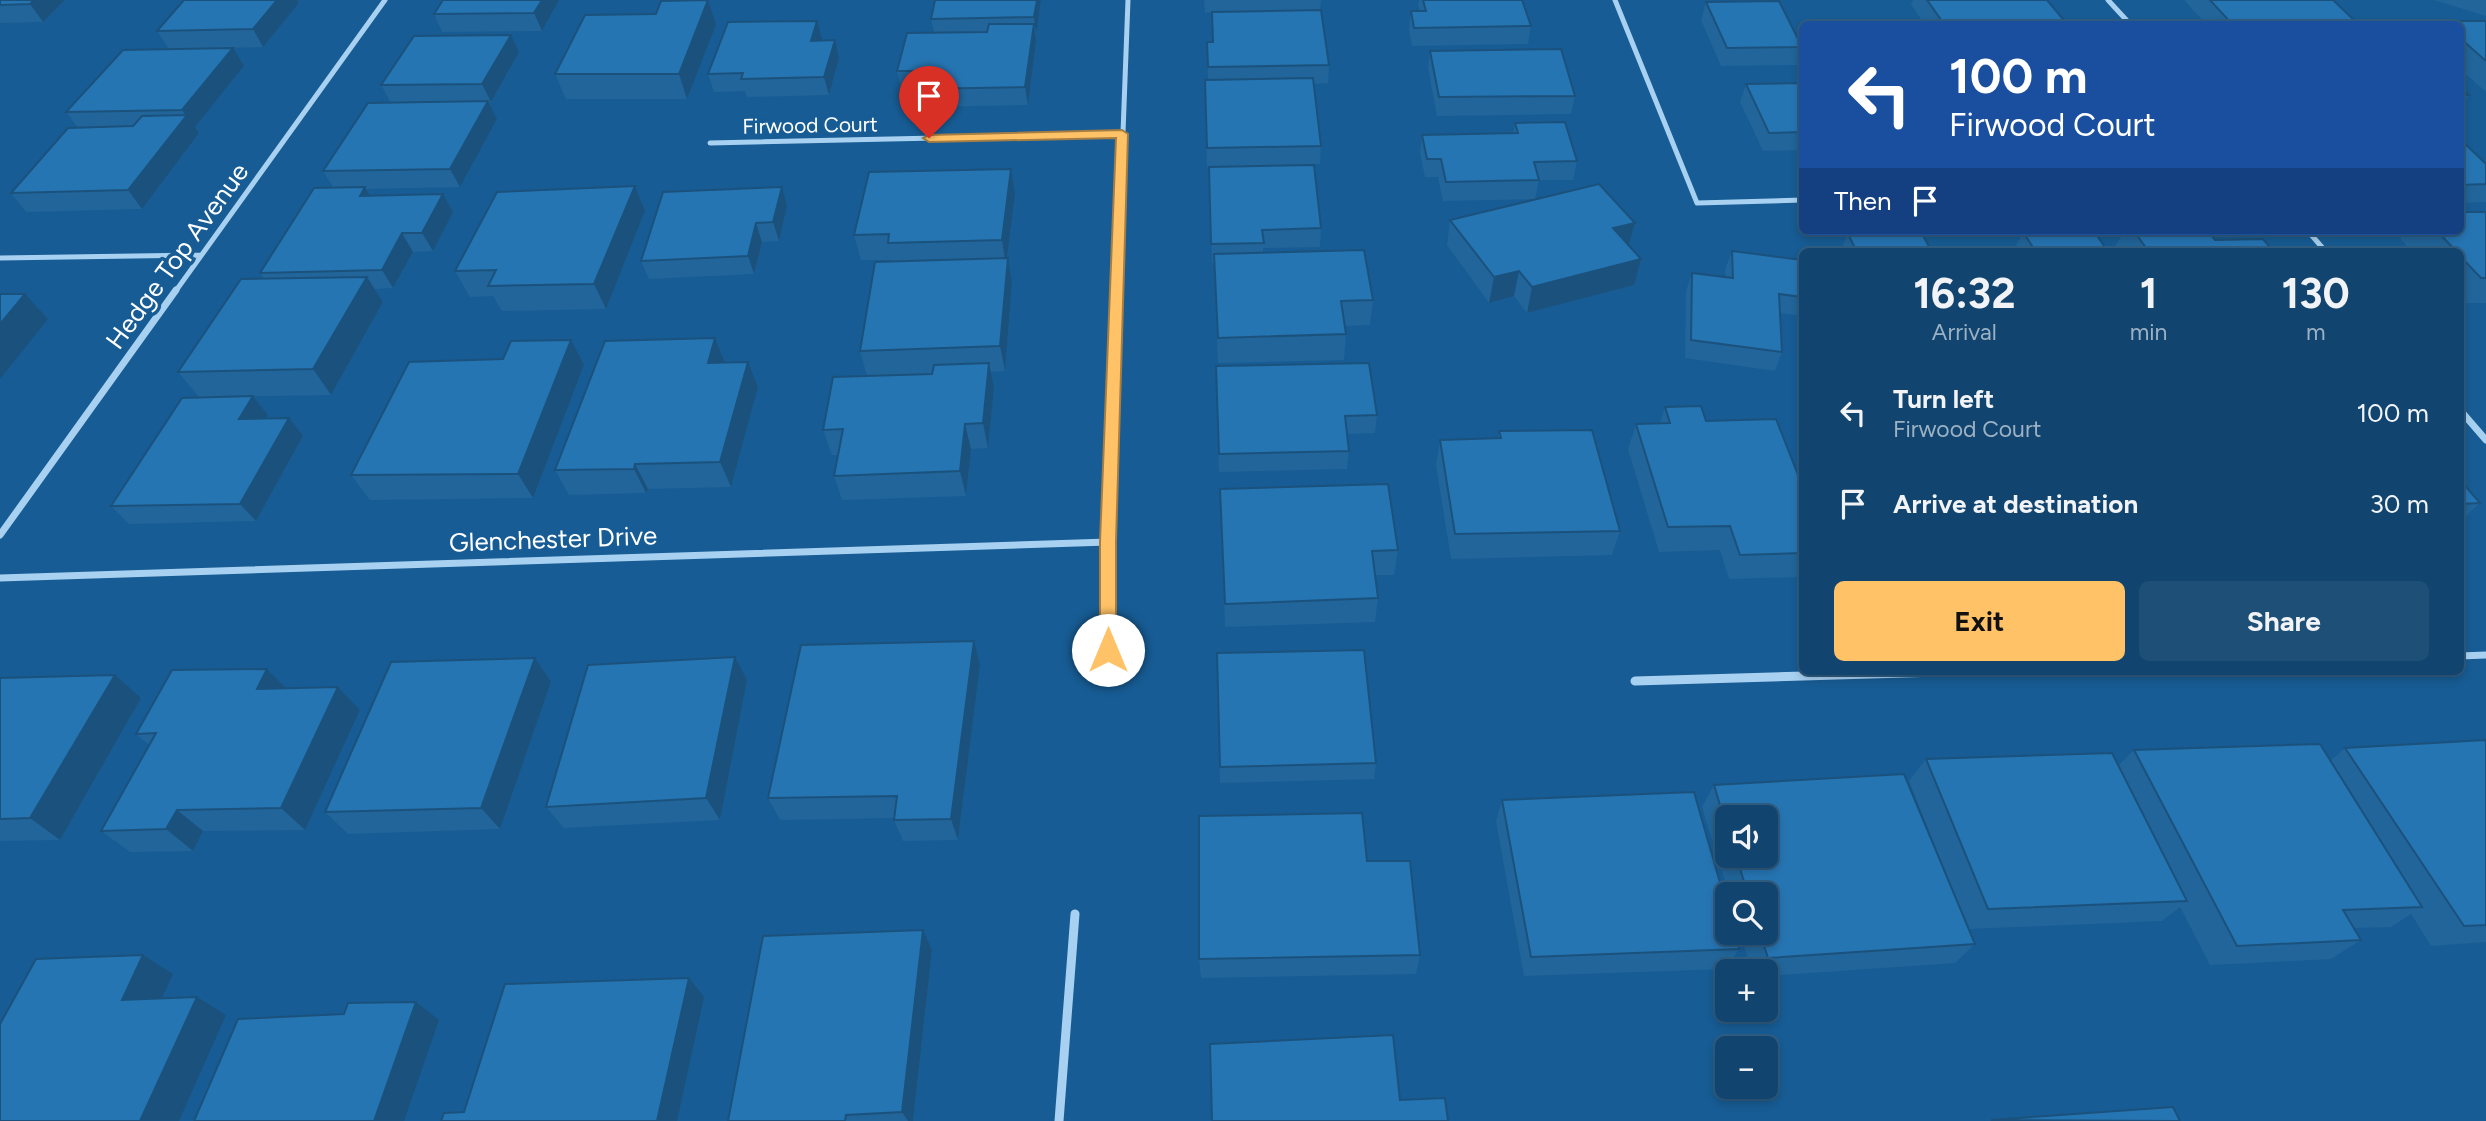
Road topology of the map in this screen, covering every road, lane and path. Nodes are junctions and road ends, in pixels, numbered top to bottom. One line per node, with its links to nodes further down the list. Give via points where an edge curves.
1 (385, 0): 9 (street, Hedge Top Avenue)
2 (1128, 0): 6 (street)
3 (1615, 0): 8 (street, via 1697,203)
4 (2108, 0): 5 (street)
5 (2127, 21)
6 (1122, 134): 7 (street, Firwood Court); 14 (street)
7 (710, 144)
8 (1799, 200)
9 (201, 256): 10 (street); 13 (street, Hedge Top Avenue)
10 (0, 258)
11 (2464, 415): 12 (street)
12 (2486, 440)
13 (0, 534)
14 (1108, 542): 15 (street, Glenchester Drive); 16 (street)
15 (0, 578)
16 (1108, 650)
17 (2486, 655): 18 (street)
18 (2464, 656)
19 (1837, 675): 20 (street)
20 (1636, 681)
21 (1075, 914): 22 (street)
22 (1059, 1121)

